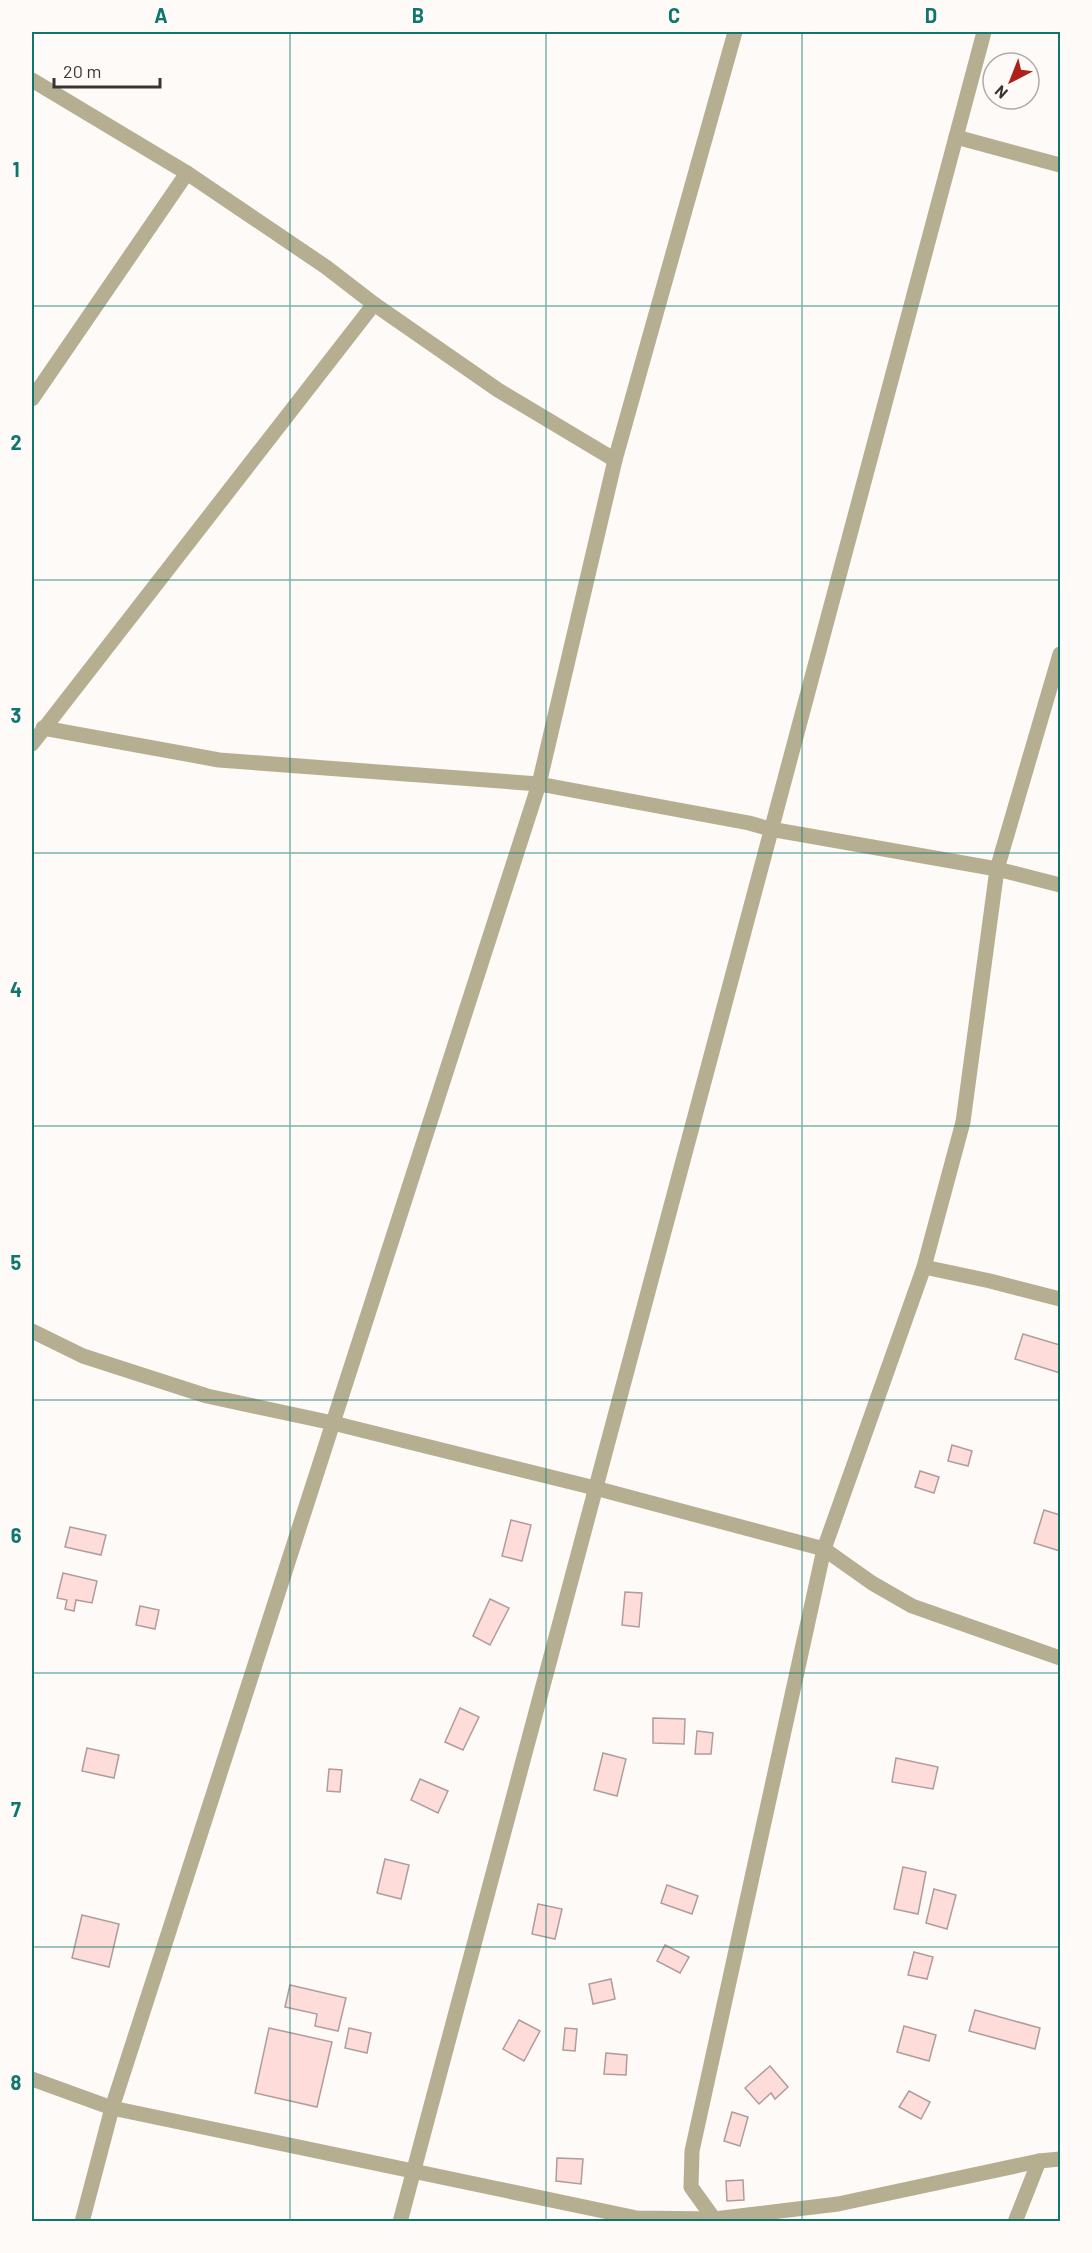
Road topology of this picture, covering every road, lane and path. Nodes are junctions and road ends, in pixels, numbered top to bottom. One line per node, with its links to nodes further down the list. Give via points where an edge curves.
1 (735, 32): 9 (street)
2 (984, 32): 4 (street)
3 (32, 80): 6 (street)
4 (956, 136): 5 (street); 14 (street)
5 (1060, 165)
6 (187, 173): 7 (street); 8 (street)
7 (374, 304): 9 (street, via 498,390); 11 (street)
8 (32, 399)
9 (615, 460): 13 (street)
10 (1060, 654): 15 (street)
11 (43, 728): 12 (street); 13 (street, via 219,760)
12 (32, 744)
13 (539, 784): 14 (street); 20 (street)
14 (770, 829): 15 (street); 21 (street)
15 (998, 868): 16 (street); 17 (street, via 963,1122)
16 (1060, 885)
17 (924, 1267): 18 (street); 22 (street)
18 (1060, 1299)
19 (32, 1331): 20 (street, via 83,1356 207,1396)
20 (333, 1423): 21 (street); 25 (street)
21 (595, 1488): 22 (street); 28 (street)
22 (824, 1549): 23 (street, via 912,1606); 29 (street, via 692,2151 691,2187)
23 (1060, 1658)
24 (32, 2079): 25 (street)
25 (112, 2108): 28 (street); 30 (street)
26 (1060, 2159): 27 (street)
27 (1039, 2161): 29 (street, via 838,2204); 32 (street)
28 (413, 2172): 29 (street, via 637,2218); 31 (street)
29 (714, 2220)
30 (82, 2222)
31 (400, 2222)
32 (1015, 2222)

